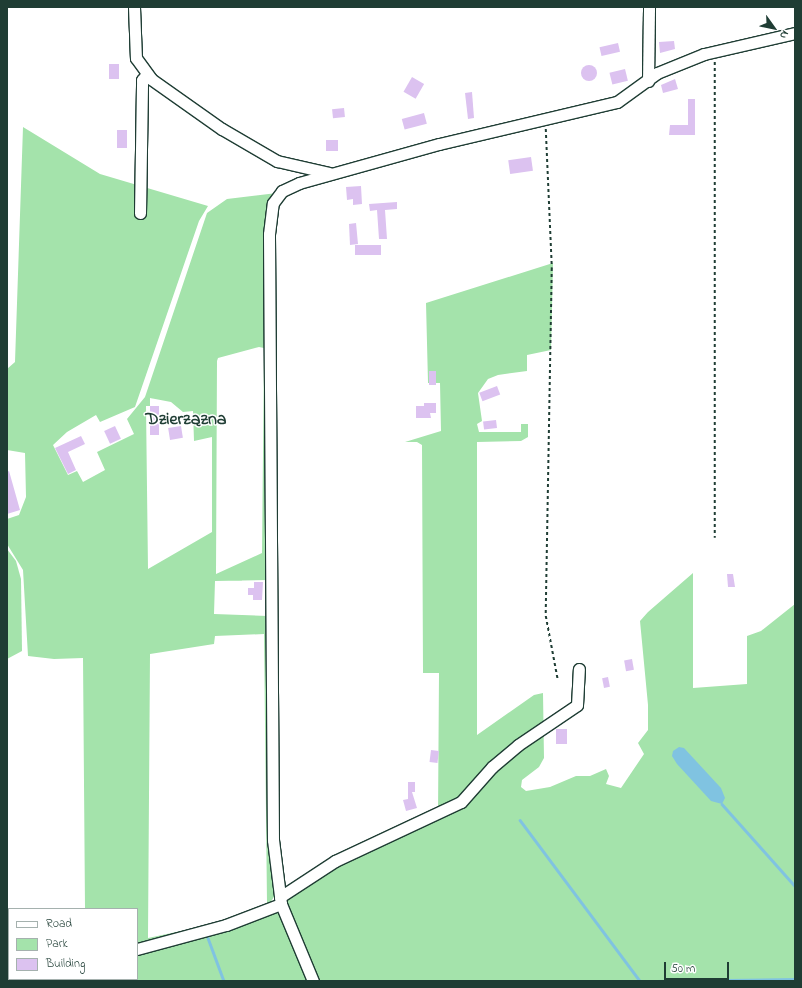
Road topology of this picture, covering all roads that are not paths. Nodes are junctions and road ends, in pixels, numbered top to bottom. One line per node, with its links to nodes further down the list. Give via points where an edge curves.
1 (134, 7): 4 (street, via 136,58)
2 (649, 7): 5 (street)
3 (795, 33): 5 (street, via 714,52 657,73)
4 (146, 75): 6 (street, via 222,129 277,161); 7 (street, via 142,80)
5 (648, 81): 6 (street, via 617,102)
6 (332, 174): 9 (street, via 288,187 275,200 270,214 272,818)
7 (140, 213)
8 (579, 669): 9 (street, via 577,705 518,745 492,767 461,802 335,861)
9 (281, 900): 10 (street, via 226,925); 11 (street)
10 (138, 949)
11 (313, 981)

